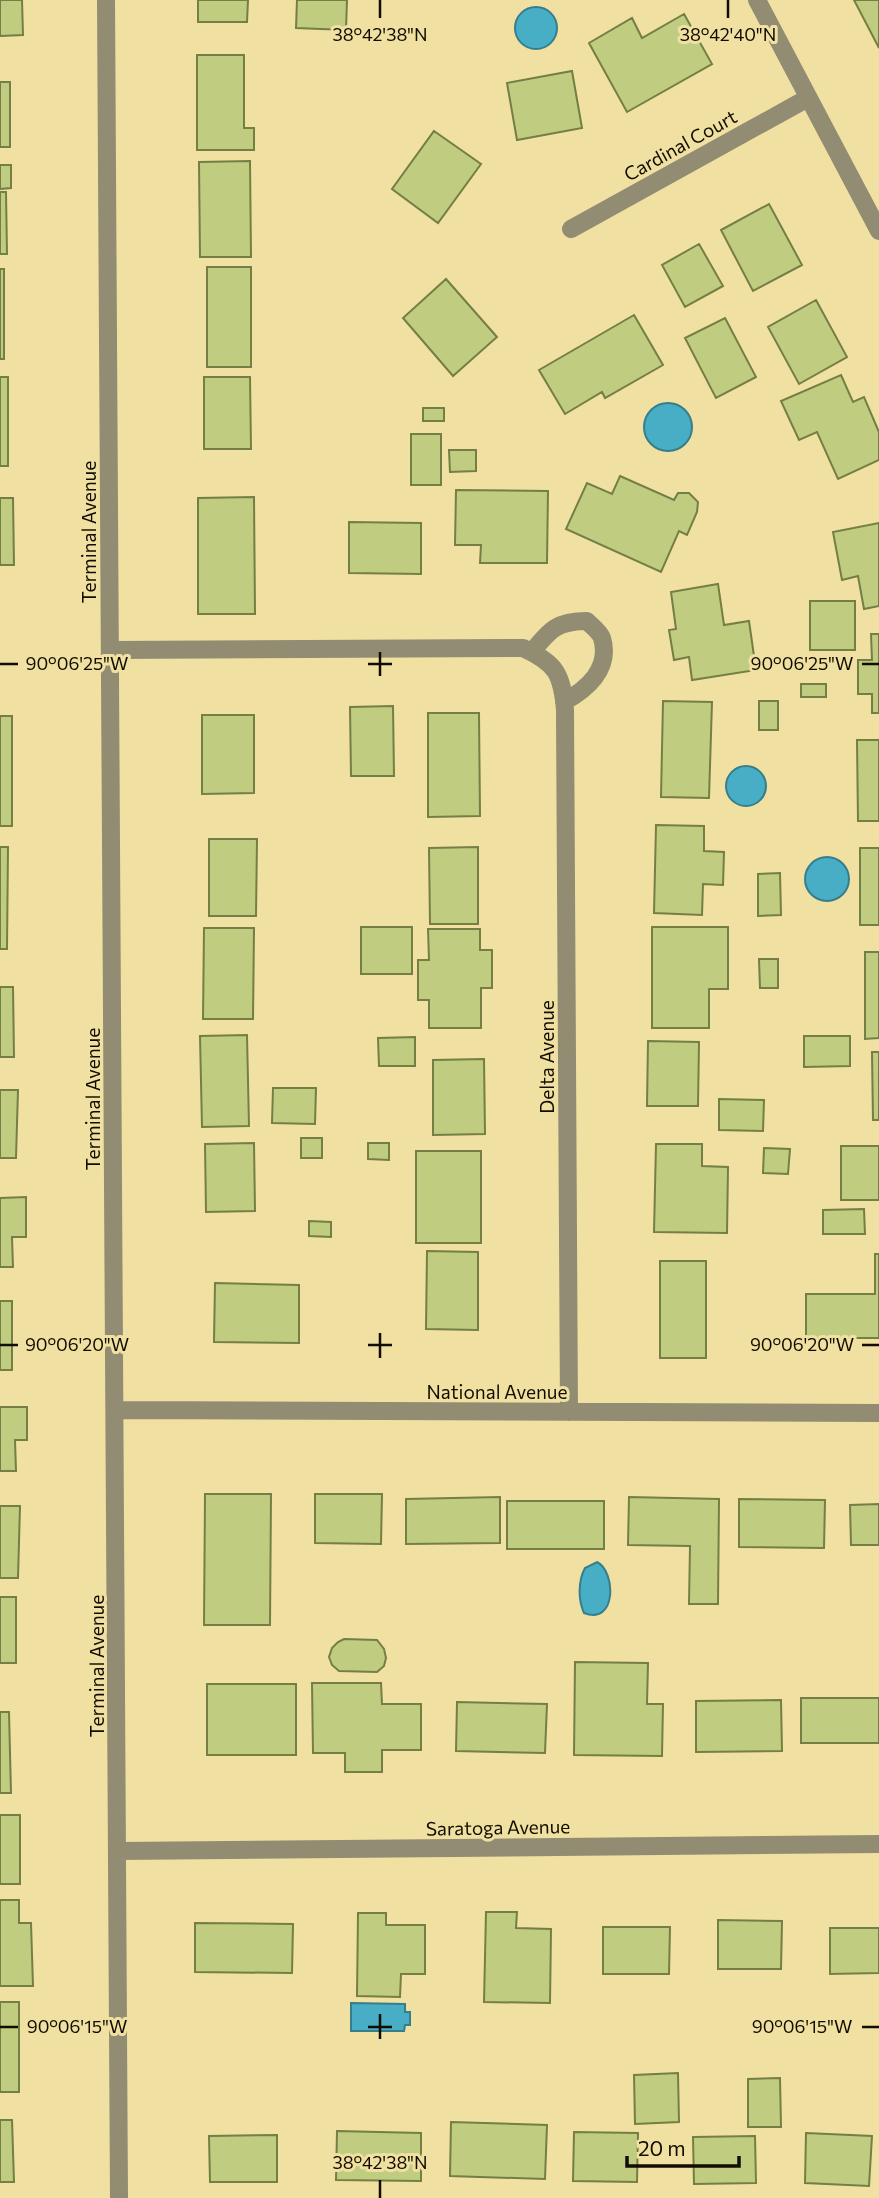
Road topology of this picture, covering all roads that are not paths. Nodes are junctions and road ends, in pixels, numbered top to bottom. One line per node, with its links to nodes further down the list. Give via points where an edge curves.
1 (106, 0): 6 (street, Terminal Avenue)
2 (757, 0): 3 (street)
3 (808, 98): 4 (street, Cardinal Court); 5 (street)
4 (571, 229)
5 (879, 232)
6 (110, 650): 7 (street, via 523,648); 9 (street, Terminal Avenue)
7 (532, 652): 8 (street, Delta Avenue, via 547,660 562,682); 8 (street, via 546,634 565,621 587,621 602,636 604,655 597,674 587,689)
8 (564, 702): 10 (street, Delta Avenue)
9 (115, 1410): 10 (street, National Avenue); 13 (street, Terminal Avenue)
10 (569, 1412): 11 (street, National Avenue)
11 (879, 1413)
12 (879, 1844): 13 (street, Saratoga Avenue)
13 (118, 1851): 14 (street, Terminal Avenue)
14 (119, 2198)

